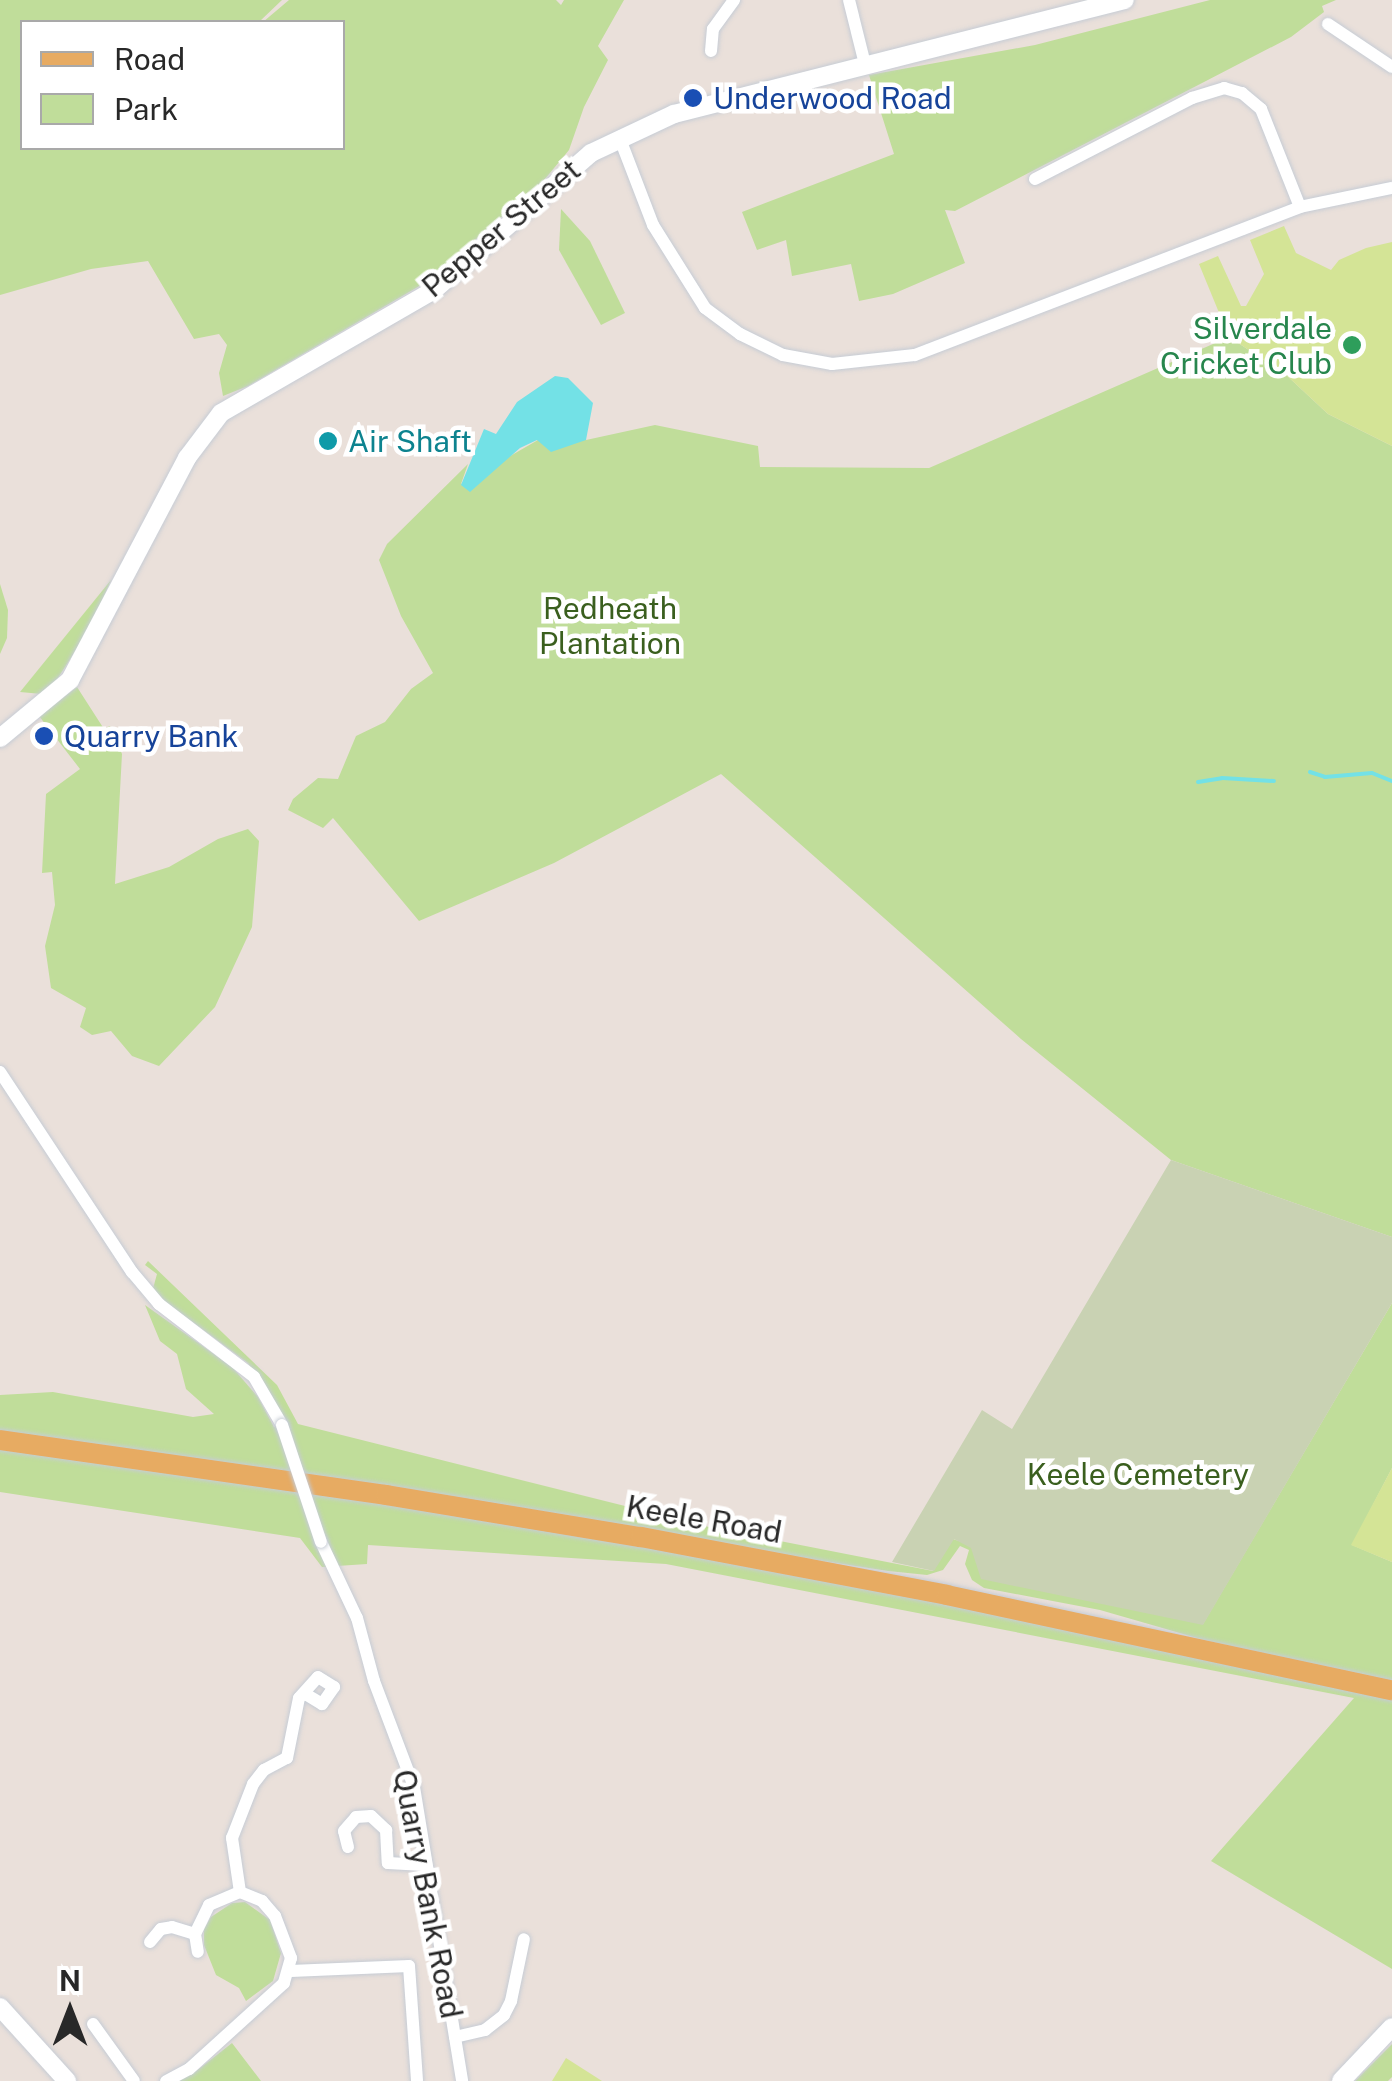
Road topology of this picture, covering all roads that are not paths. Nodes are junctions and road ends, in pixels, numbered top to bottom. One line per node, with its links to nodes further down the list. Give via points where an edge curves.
1 (734, 0): 5 (street, via 713,30)
2 (849, 0): 6 (street)
3 (1126, 0): 6 (main road, Pepper Street)
4 (1328, 24): 7 (street)
5 (711, 51)
6 (865, 64): 8 (main road, Pepper Street, via 674,114)
7 (1392, 68)
8 (620, 139): 11 (street, via 653,226 705,308 783,355 832,364 897,359 943,346); 12 (main road, Pepper Street, via 572,167 434,290 221,413 187,458 70,680)
9 (1035, 179): 11 (street, via 1052,178 1212,89 1231,88 1261,110)
10 (1392, 188): 11 (street)
11 (1300, 206)
12 (0, 738)
13 (0, 1072): 18 (street, Quarry Bank Road, bridge, via 132,1272 159,1304 254,1378 282,1424 414,1787)
14 (0, 1440): 15 (main road, Keele Road, via 641,1537)
15 (1392, 1690)
16 (304, 1692): 19 (street, via 287,1758 253,1784 232,1838)
17 (348, 1847): 18 (street, via 344,1831 356,1817 371,1816 386,1830 388,1863)
18 (424, 1865): 28 (street, Quarry Bank Road)
19 (240, 1892): 20 (street, via 209,1905); 24 (street, via 262,1900 275,1916)
20 (195, 1934): 22 (street, via 172,1926); 23 (street)
21 (524, 1939): 28 (street, via 504,2015 485,2030)
22 (150, 1942)
23 (198, 1952)
24 (291, 1971): 31 (street, via 189,2068); 32 (street, via 410,1966)
25 (0, 2007): 29 (main road)
26 (92, 2024): 30 (street)
27 (1392, 2027): 34 (main road)
28 (455, 2037): 33 (street, Quarry Bank Road)
29 (67, 2081)
30 (134, 2081)
31 (166, 2081)
32 (417, 2081)
33 (462, 2081)
34 (1341, 2081)

